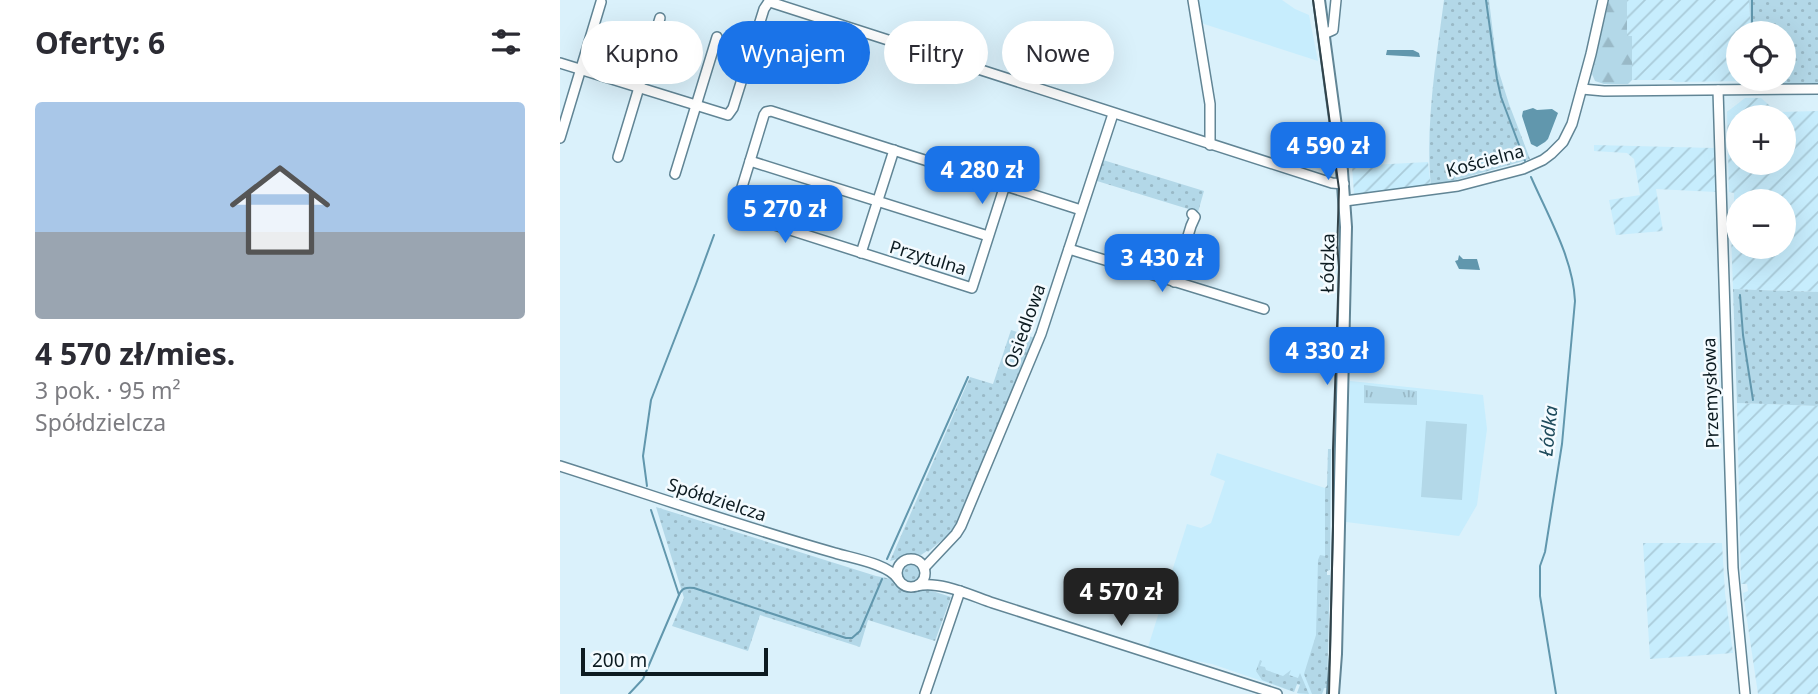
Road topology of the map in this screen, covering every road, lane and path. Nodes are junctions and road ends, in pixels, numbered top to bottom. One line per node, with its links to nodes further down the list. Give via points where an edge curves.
1 (1193, 0): 19 (street, via 1210,104)
2 (1319, 0): 8 (main road, Łódzka)
3 (1336, 0): 8 (street, via 1333,30)
4 (1603, 0): 13 (street, Kościelna)
5 (770, 1): 16 (street, via 730,114); 17 (street)
6 (601, 2): 11 (street)
7 (660, 18): 12 (street)
8 (1324, 34): 24 (main road, Łódzka)
9 (717, 37): 16 (street)
10 (560, 63): 11 (street)
11 (580, 69): 12 (street); 18 (street)
12 (639, 88): 16 (street); 21 (street)
13 (1581, 89): 15 (street); 27 (street, Kościelna, via 1563,142 1533,166 1443,189)
14 (1818, 89): 15 (street)
15 (1718, 90): 50 (street, Przemysłowa, via 1733,568)
16 (696, 105): 23 (street)
17 (1114, 114): 19 (street); 28 (street, Osiedlowa)
18 (560, 138)
19 (1210, 145): 24 (street)
20 (894, 150): 22 (street, Przytulna, via 771,111 766,112); 25 (street); 26 (street)
21 (618, 157)
22 (750, 161): 26 (street); 32 (street, Przytulna, via 736,213)
23 (675, 174)
24 (1344, 184): 27 (main road, Łódzka)
25 (1005, 186): 28 (street); 30 (street)
26 (877, 201): 30 (street); 32 (street)
27 (1345, 201): 45 (main road, Łódzka)
28 (1081, 210): 31 (street, Osiedlowa)
29 (1192, 214): 33 (street, via 1195,220)
30 (988, 236): 32 (street, Przytulna, via 972,288)
31 (1069, 249): 33 (street); 36 (street, Osiedlowa, via 1028,367 963,521)
32 (861, 253)
33 (1174, 282): 34 (street)
34 (1264, 309)
35 (560, 466): 39 (street, Spółdzielcza)
36 (948, 541): 37 (street, Osiedlowa, via 924,558); 38 (street, Osiedlowa)
37 (909, 560): 39 (street, via 893,565); 40 (street, via 921,563); 41 (street, via 898,567)
38 (932, 560): 40 (street, Osiedlowa); 42 (street, via 930,571)
39 (865, 561): 41 (street, via 895,573)
40 (924, 570): 42 (street); 43 (street, via 924,579)
41 (898, 579): 43 (street, via 906,586)
42 (935, 579): 44 (street)
43 (917, 586): 44 (street, via 930,584)
44 (958, 591): 46 (street); 47 (street)
45 (1336, 654): 48 (main road, Łódzka); 49 (main road, Łódzka)
46 (925, 694)
47 (1277, 694)
48 (1333, 694)
49 (1339, 694)
50 (1745, 694)

